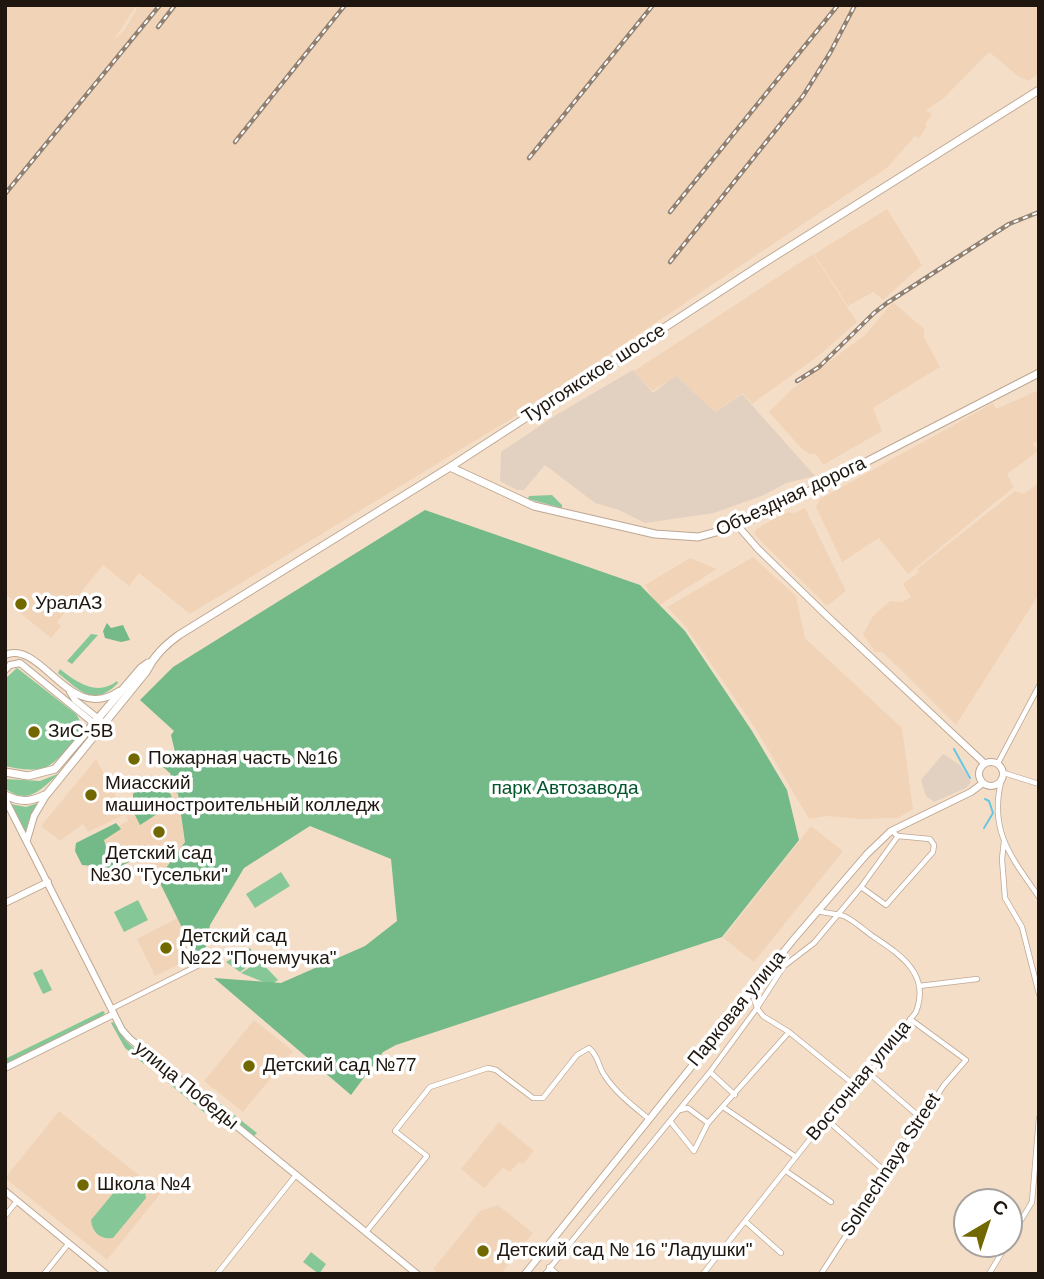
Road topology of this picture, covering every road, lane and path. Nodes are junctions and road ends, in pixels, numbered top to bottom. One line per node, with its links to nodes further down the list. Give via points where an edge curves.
1 (1039, 90): 3 (main road, Тургоякское шоссе)
2 (1039, 373): 4 (main road, Объездная дорога)
3 (450, 467): 4 (main road, Объездная дорога, via 534,506 655,534 698,537); 6 (main road, Тургоякское шоссе, via 179,635)
4 (738, 526): 12 (street, via 817,607)
5 (5, 655): 10 (street, via 23,653)
6 (152, 660): 8 (main road, Тургоякское шоссе); 11 (main road, Тургоякское шоссе)
7 (5, 670): 11 (street, via 20,663)
8 (126, 686): 10 (street, via 101,699 88,699); 11 (main road, Тургоякское шоссе)
9 (1039, 686): 13 (street)
10 (69, 690): 11 (street)
11 (100, 724): 14 (main road, via 55,769 28,776); 19 (main road)
12 (984, 763): 13 (street); 17 (street, via 979,773)
13 (998, 763): 15 (street)
14 (5, 772)
15 (1004, 773): 16 (street); 18 (street)
16 (1001, 782): 17 (street, via 994,786); 22 (street, via 997,810)
17 (983, 783): 27 (street, Парковая улица, via 891,831)
18 (1039, 785)
19 (47, 794): 20 (main road, via 31,802); 21 (street)
20 (5, 797): 21 (street, улица Победы)
21 (27, 840): 23 (street, улица Победы)
22 (1004, 841): 25 (street); 35 (street, via 1005,898 1022,927)
23 (48, 882): 26 (street); 37 (street, улица Победы)
24 (861, 887): 24 (street, via 886,905 933,852 934,845 930,839 896,835); 28 (street)
25 (1039, 897)
26 (5, 903)
27 (817, 911): 28 (street); 30 (street, Парковая улица)
28 (838, 916): 31 (street); 33 (street, via 904,957)
29 (199, 965): 37 (street)
30 (766, 973): 31 (street); 34 (street, Парковая улица)
31 (775, 977): 36 (street)
32 (977, 979): 33 (street)
33 (919, 986): 38 (street, Восточная улица, via 919,1005)
34 (751, 991): 36 (street); 48 (street, Парковая улица)
35 (1039, 994)
36 (757, 1008): 39 (street); 41 (street)
37 (113, 1012): 40 (street); 56 (street, улица Победы, via 129,1038)
38 (910, 1019): 42 (street, Восточная улица); 50 (street, Solnechnaya Street, via 965,1060)
39 (789, 1032): 43 (street); 44 (street)
40 (5, 1068)
41 (710, 1072): 44 (street); 46 (street)
42 (870, 1074): 43 (street, Восточная улица); 50 (street)
43 (858, 1088): 49 (street, Восточная улица)
44 (735, 1095): 45 (street)
45 (723, 1107): 52 (street); 53 (street)
46 (680, 1110): 51 (street); 52 (street, via 688,1108)
47 (1039, 1118): 61 (street, via 1032,1202)
48 (649, 1119): 63 (street, via 610,1083 589,1048 577,1055 543,1098 533,1098 488,1068 430,1087 395,1131 427,1156); 72 (street, Парковая улица)
49 (826, 1119): 53 (street, Восточная улица); 55 (street)
50 (922, 1119): 55 (street, Solnechnaya Street)
51 (670, 1121): 52 (street, via 694,1152); 67 (street)
52 (708, 1123)
53 (796, 1157): 54 (street, Восточная улица)
54 (786, 1171): 59 (street); 62 (street, Восточная улица)
55 (887, 1173): 76 (street, Solnechnaya Street)
56 (296, 1175): 63 (street, улица Победы); 70 (street)
57 (5, 1192): 58 (street)
58 (17, 1201): 60 (street); 64 (street)
59 (831, 1202)
60 (5, 1216)
61 (1023, 1217)
62 (745, 1221): 65 (street); 75 (street, Восточная улица)
63 (366, 1232): 71 (street, улица Победы)
64 (69, 1243): 68 (street); 69 (street)
65 (781, 1253)
66 (998, 1258): 77 (street)
67 (549, 1268): 73 (street); 74 (street)
68 (44, 1274)
69 (106, 1274)
70 (217, 1274)
71 (417, 1274)
72 (525, 1274)
73 (545, 1274)
74 (557, 1274)
75 (703, 1274)
76 (821, 1274)
77 (989, 1274)

